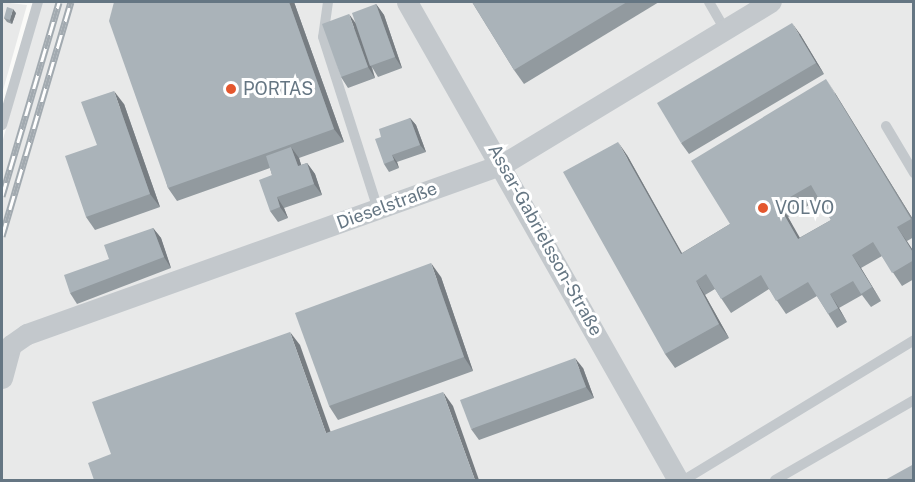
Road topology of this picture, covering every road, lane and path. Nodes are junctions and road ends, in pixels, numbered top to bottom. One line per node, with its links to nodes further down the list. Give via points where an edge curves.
1 (38, 2): 7 (lane)
2 (328, 2): 11 (lane, via 323,37)
3 (407, 2): 9 (street, Assar-Gabrielsson-Straße)
4 (709, 2): 6 (lane)
5 (771, 2): 6 (street, Dieselstraße)
6 (725, 30): 9 (street, Dieselstraße)
7 (2, 125)
8 (886, 126): 10 (lane)
9 (503, 164): 11 (street, Dieselstraße); 15 (street, Assar-Gabrielsson-Straße)
10 (914, 173)
11 (378, 209): 13 (street, Dieselstraße, via 27,334 11,345)
12 (914, 340): 16 (lane)
13 (2, 378)
14 (914, 400): 17 (lane)
15 (678, 480)
16 (684, 480)
17 (775, 480)

